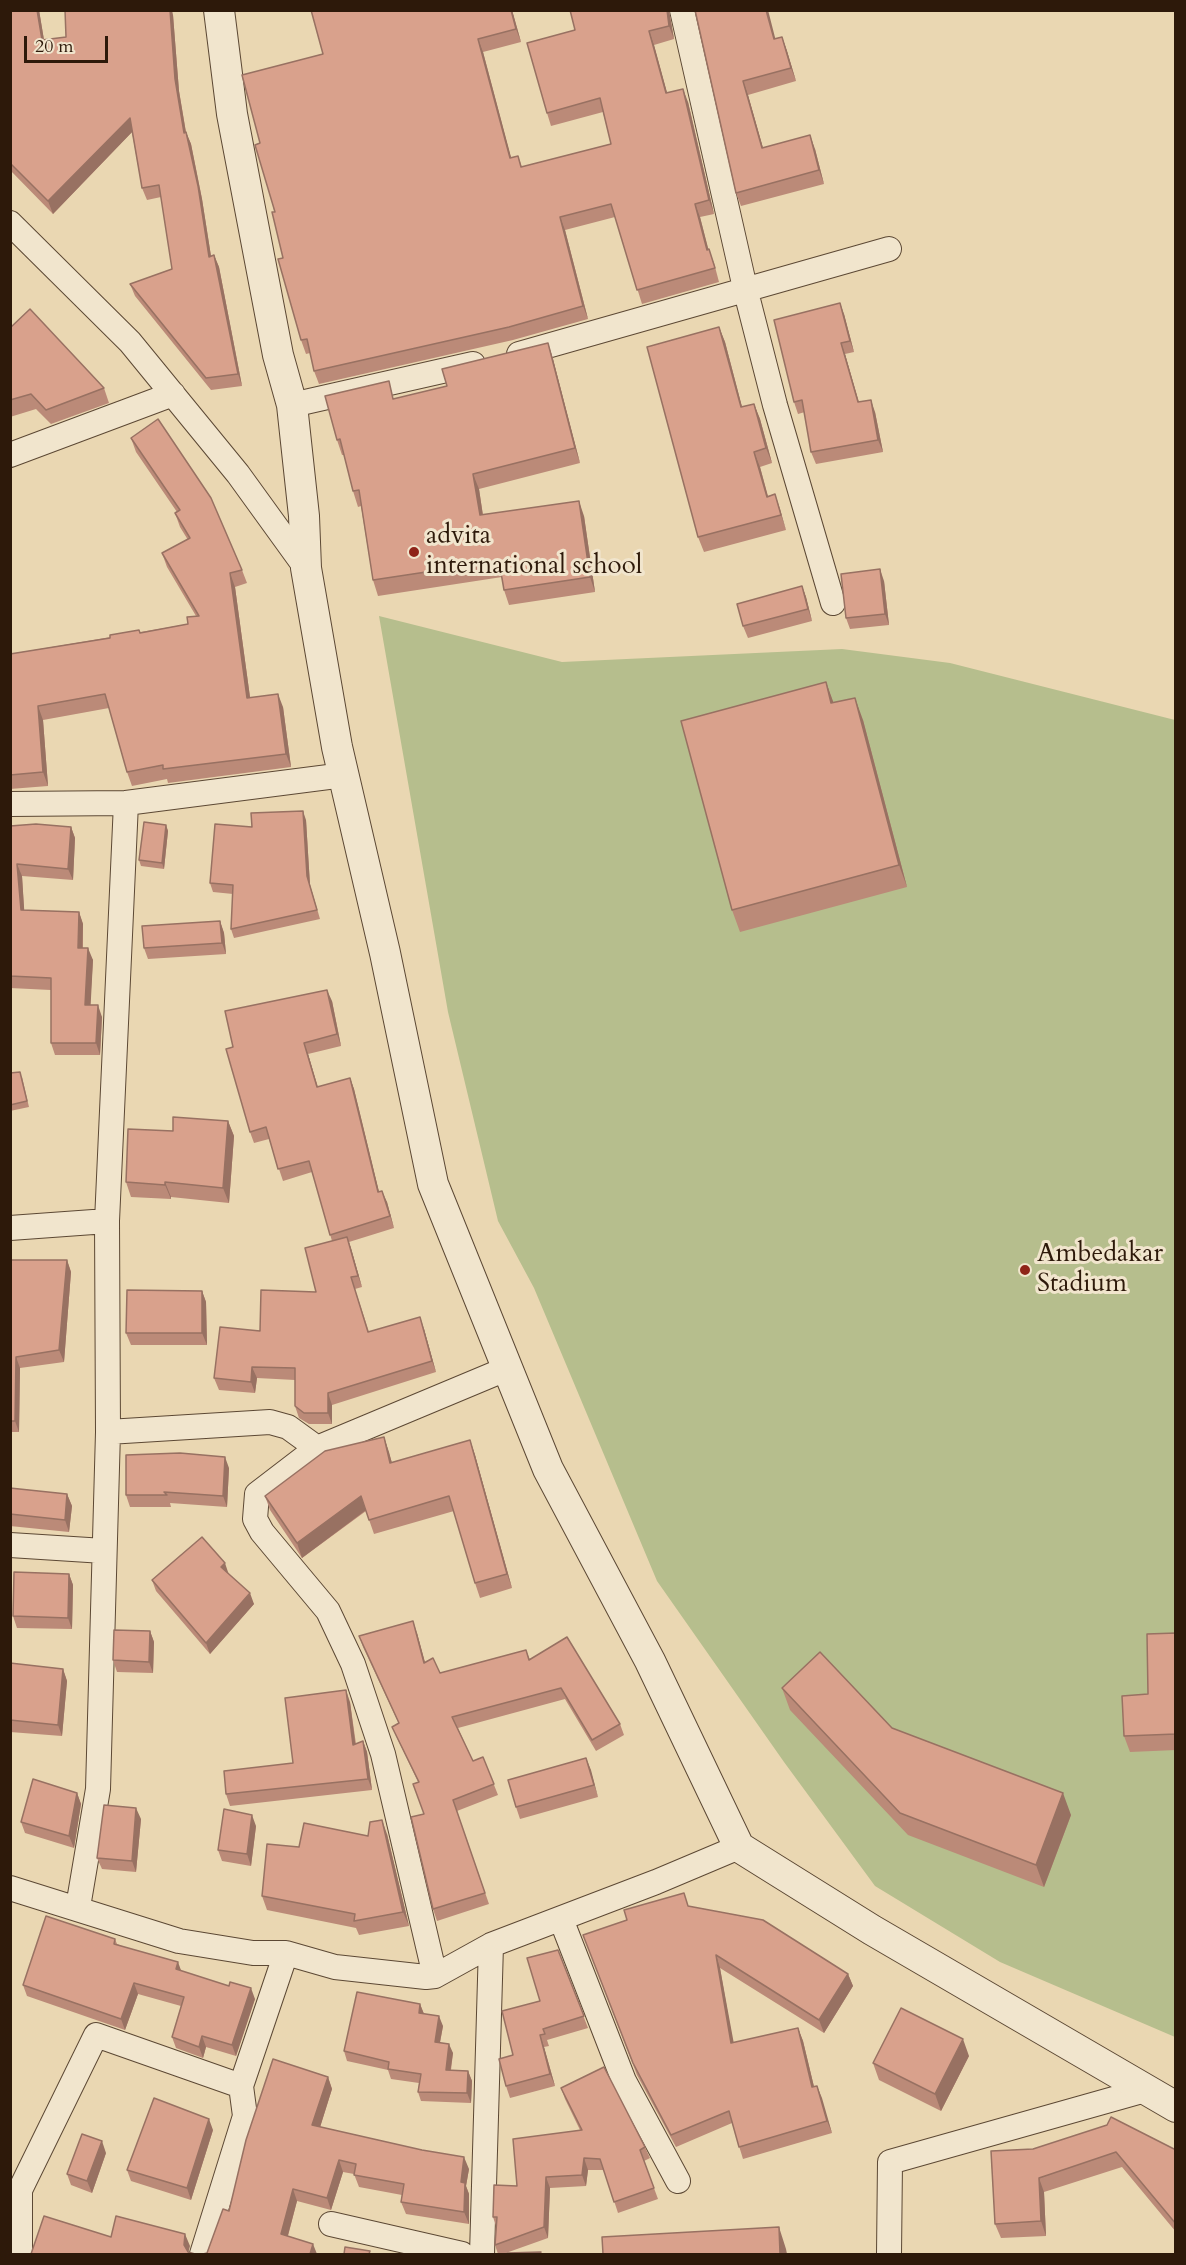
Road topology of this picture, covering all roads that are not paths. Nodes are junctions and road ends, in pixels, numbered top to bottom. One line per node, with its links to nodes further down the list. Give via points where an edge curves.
1 (219, 10): 7 (street, via 232,114 278,355)
2 (682, 10): 5 (street)
3 (10, 223): 6 (street, via 130,342)
4 (889, 249): 5 (street)
5 (745, 288): 7 (street, via 517,354); 10 (street)
6 (173, 394): 8 (street); 9 (street, via 238,474)
7 (292, 405): 9 (street)
8 (10, 455)
9 (306, 568): 11 (street)
10 (833, 603)
11 (344, 775): 12 (street); 16 (street, via 434,1184)
12 (126, 803): 13 (street); 14 (street)
13 (10, 804)
14 (107, 1221): 15 (street); 17 (street)
15 (10, 1228)
16 (506, 1369): 18 (street); 21 (street, via 548,1469 650,1661)
17 (108, 1432): 18 (street, via 270,1422 288,1427); 20 (street)
18 (316, 1448): 27 (street, via 257,1494 255,1519 328,1611 353,1664 384,1754)
19 (10, 1545): 20 (street)
20 (104, 1551): 23 (street, via 98,1789)
21 (739, 1847): 24 (street); 29 (street, via 872,1929)
22 (10, 1888): 23 (street)
23 (78, 1907): 26 (street, via 179,1941 253,1953)
24 (561, 1919): 25 (street); 31 (street, via 624,2081)
25 (491, 1945): 27 (street); 36 (street)
26 (286, 1953): 27 (street, via 352,1970); 28 (street)
27 (435, 1976)
28 (241, 2086): 33 (street, via 96,2035 20,2190); 34 (street, via 245,2116)
29 (1149, 2089): 30 (street); 37 (street, via 890,2162)
30 (1176, 2107)
31 (678, 2181)
32 (330, 2224): 35 (street)
33 (20, 2254)
34 (201, 2254)
35 (462, 2254)
36 (482, 2254)
37 (889, 2254)

